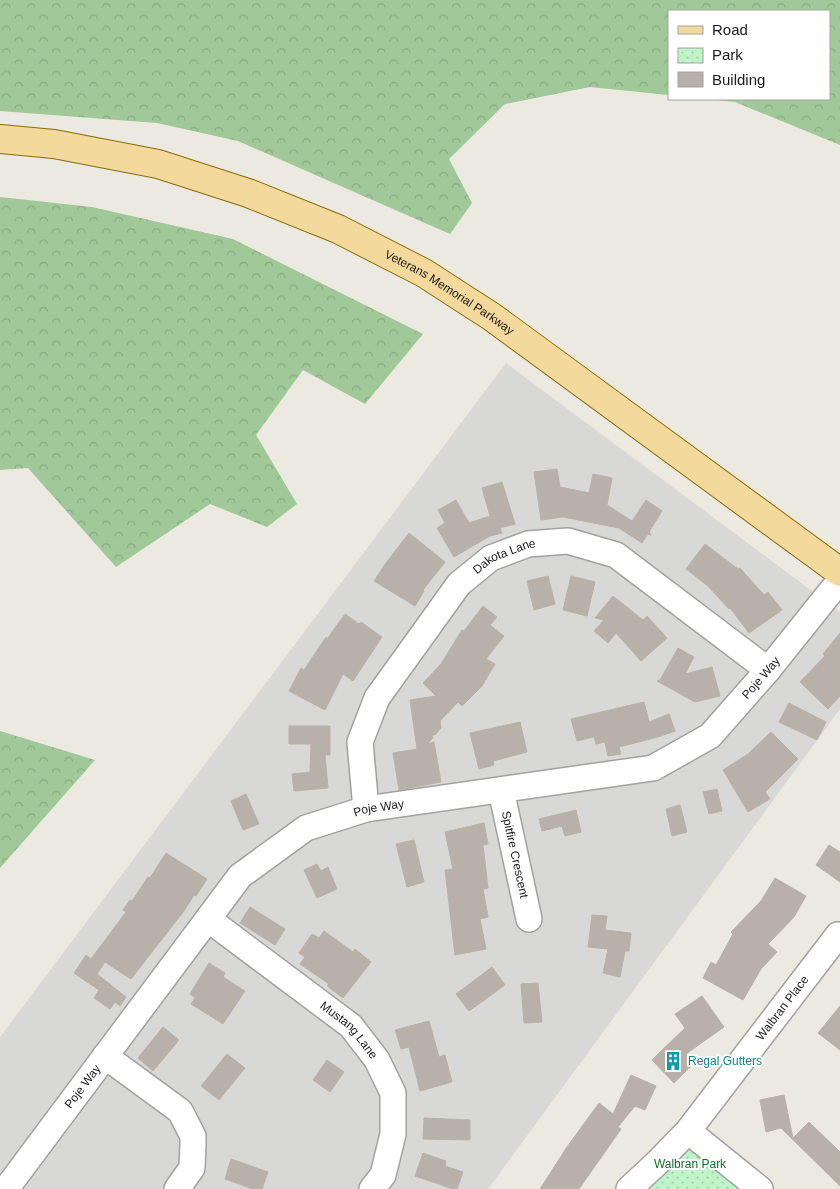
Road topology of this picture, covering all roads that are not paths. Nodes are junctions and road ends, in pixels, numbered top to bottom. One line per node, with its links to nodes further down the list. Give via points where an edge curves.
1 (0, 139): 2 (main road, Veterans Memorial Parkway, via 54,144 158,164 248,193 338,229 424,273 492,317)
2 (840, 572)
3 (840, 580): 4 (street, Poje Way)
4 (768, 670): 5 (street, Poje Way, via 710,736 653,768); 6 (street, Dakota Lane, via 616,555 568,541 528,544 491,558 459,584 377,698 360,742)
5 (501, 790): 6 (street, Poje Way); 8 (street, Spitfire Crescent)
6 (366, 809): 7 (street, Poje Way, via 306,828 240,876)
7 (208, 919): 10 (street, Poje Way); 14 (street, Mustang Lane, via 351,1026 377,1060 393,1093 393,1134 383,1175)
8 (528, 919)
9 (840, 937): 11 (street, Walbran Place, via 838,935)
10 (106, 1056): 12 (street, Poje Way); 13 (street, via 180,1111 185,1119 193,1136 192,1168)
11 (688, 1131): 15 (street, Walbran Place); 16 (street)
12 (6, 1189)
13 (177, 1189)
14 (372, 1189)
15 (629, 1189)
16 (760, 1189)

